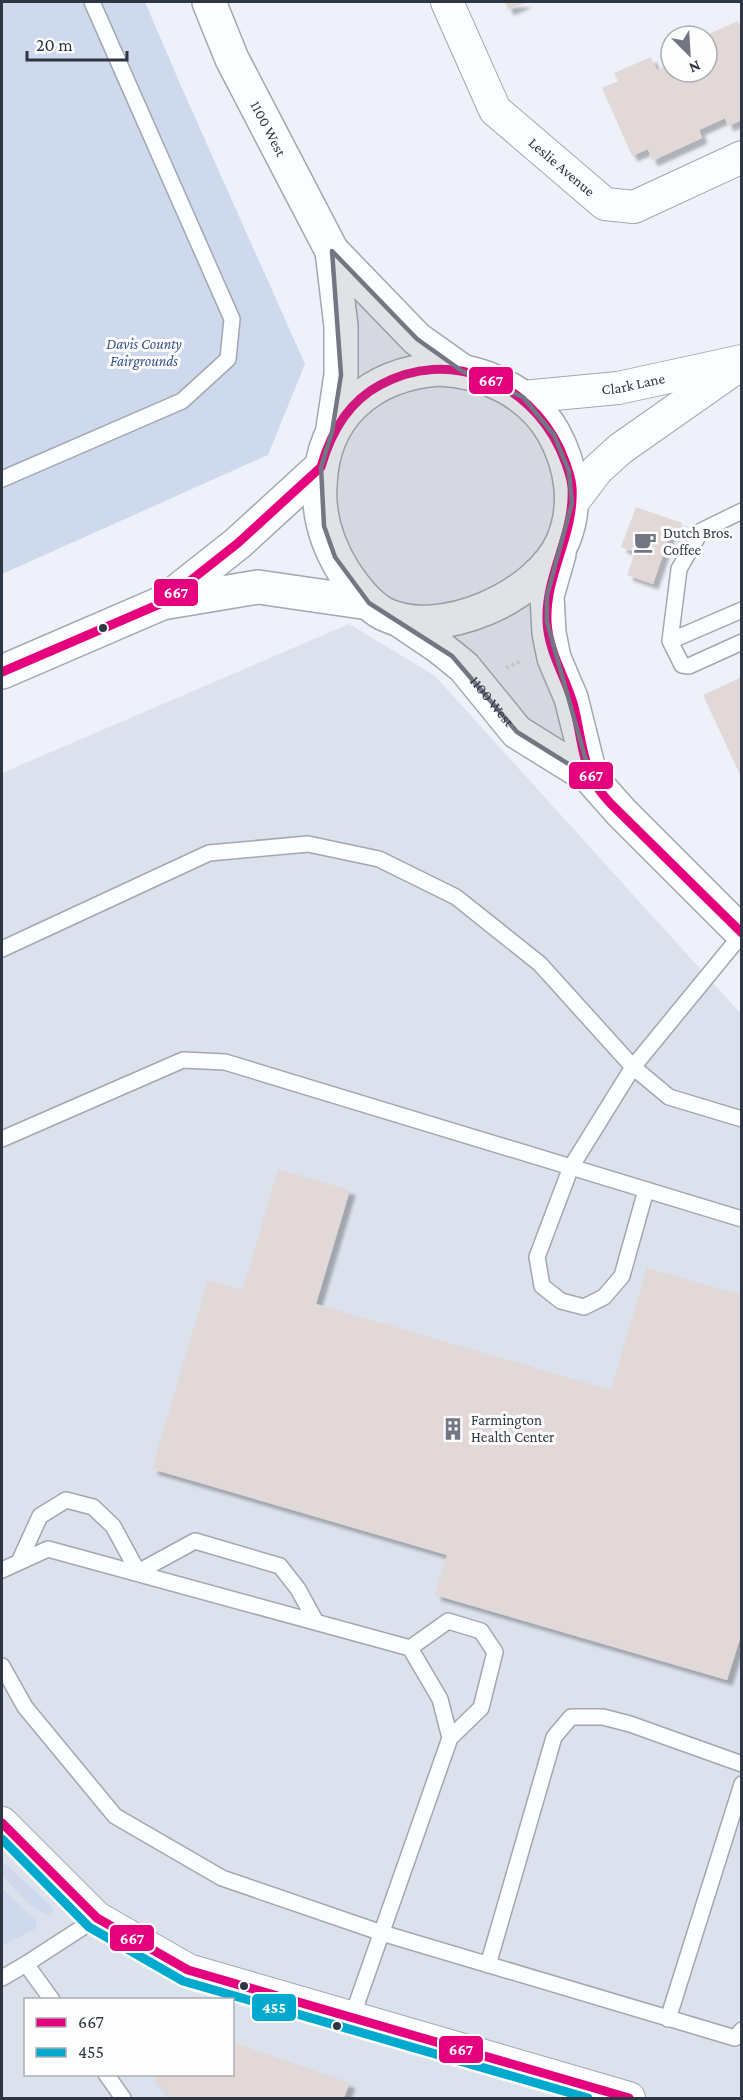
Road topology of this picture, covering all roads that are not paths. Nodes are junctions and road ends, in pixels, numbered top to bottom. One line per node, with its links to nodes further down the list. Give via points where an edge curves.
1 (92, 2): 11 (lane, via 232,320 228,359 182,401)
2 (209, 2): 5 (main road, 1100 West, via 231,59)
3 (447, 2): 4 (street, Leslie Avenue, via 495,110 604,204 634,207)
4 (741, 157)
5 (332, 251): 7 (main road, 1100 West, via 417,339); 9 (main road, 1100 West, via 341,326)
6 (741, 362): 8 (street, Clark Lane, via 618,388); 12 (street, Clark Lane, via 620,449 597,470)
7 (462, 371): 8 (main road, 1100 West, via 498,383); 9 (main road, via 411,372 382,383 356,401)
8 (523, 397): 12 (main road, 1100 West, via 542,416 560,446)
9 (333, 432): 10 (main road)
10 (321, 467): 15 (main road, via 238,543); 16 (main road, via 319,495 329,543 347,576)
11 (2, 479)
12 (572, 503): 14 (main road, 1100 West)
13 (741, 511): 19 (lane, via 701,531 679,569)
14 (562, 543): 18 (main road, via 535,577 485,609 433,622); 22 (main road, 1100 West, via 547,596 547,622 554,658 571,698)
15 (162, 603): 16 (main road, via 258,588); 21 (main road)
16 (369, 603): 18 (main road, 1100 West)
17 (741, 610): 19 (lane)
18 (398, 619): 22 (main road, 1100 West, via 464,667 517,732)
19 (670, 640): 20 (lane, via 682,665 689,666)
20 (741, 642)
21 (2, 672)
22 (591, 778): 23 (main road, 1100 West)
23 (741, 934): 25 (lane)
24 (2, 949): 25 (lane, via 209,853 308,844 379,859 456,897 540,964)
25 (633, 1066): 26 (lane, via 669,1097); 28 (lane)
26 (741, 1119)
27 (2, 1139): 28 (lane, via 183,1060 214,1061)
28 (571, 1167): 29 (lane); 29 (lane, via 537,1257 542,1286 561,1301 584,1307 604,1297 622,1275)
29 (646, 1190): 30 (lane)
30 (741, 1219)
31 (19, 1562): 32 (lane); 33 (lane, via 48,1549); 33 (lane, via 40,1516 66,1500 93,1507 113,1526)
32 (2, 1570)
33 (138, 1572): 34 (lane); 34 (lane, via 195,1541 280,1566)
34 (316, 1622): 35 (lane)
35 (410, 1648): 37 (lane, via 440,1699); 37 (lane, via 448,1621 482,1631 495,1652 481,1708)
36 (2, 1666): 42 (lane, via 25,1707 115,1816 222,1878)
37 (450, 1738): 42 (lane)
38 (741, 1764): 44 (lane, via 603,1716 571,1717 554,1737)
39 (741, 1784): 48 (lane)
40 (2, 1823): 41 (street)
41 (97, 1918): 43 (lane); 47 (street, via 188,1970)
42 (382, 1933): 44 (lane); 47 (lane)
43 (26, 1964): 45 (lane); 46 (lane)
44 (488, 1965): 48 (lane)
45 (2, 1978)
46 (51, 1998)
47 (352, 2017): 52 (street)
48 (668, 2019): 49 (lane, via 735,2038)
49 (741, 2030)
50 (107, 2076): 51 (lane)
51 (123, 2098)
52 (628, 2098)

